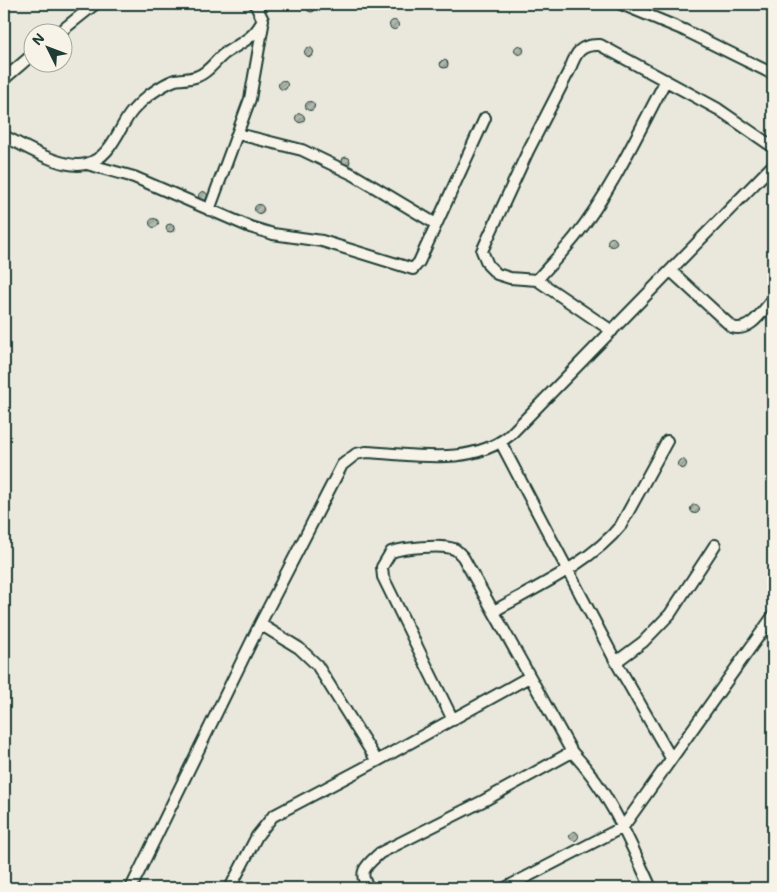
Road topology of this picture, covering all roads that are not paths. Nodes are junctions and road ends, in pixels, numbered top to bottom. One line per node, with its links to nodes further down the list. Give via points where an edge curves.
1 (95, 4): 5 (street)
2 (255, 4): 4 (street)
3 (621, 4): 7 (street, via 684,30)
4 (264, 20): 11 (street, via 250,100); 14 (street, via 259,30 224,54 206,72 173,81 140,102 110,147)
5 (72, 22)
6 (22, 64): 8 (street)
7 (773, 74)
8 (4, 79)
9 (666, 80): 13 (street, via 718,109); 19 (street, via 624,162 598,204); 19 (street, via 600,45 589,44 574,58 482,251 498,274)
10 (485, 118): 17 (street)
11 (238, 134): 16 (street); 17 (street, via 302,150 354,175)
12 (4, 136): 14 (street, via 59,162 75,166)
13 (773, 147)
14 (87, 164): 16 (street, via 134,177)
15 (773, 165): 18 (street)
16 (209, 210): 17 (street, via 250,228 322,241 410,269 419,262)
17 (436, 224)
18 (671, 271): 20 (street, via 732,327 748,325); 21 (street)
19 (537, 280): 21 (street)
20 (773, 299)
21 (612, 331): 23 (street)
22 (667, 441): 25 (street, via 621,525 602,546)
23 (501, 443): 25 (street); 28 (street, via 475,453 433,456 366,452 349,458 336,475)
24 (715, 545): 29 (street, via 670,614 643,642)
25 (568, 569): 26 (street); 29 (street)
26 (494, 611): 30 (street); 31 (street, via 470,567 454,549 404,548 391,552 385,559 382,567 388,589)
27 (773, 616): 33 (street)
28 (260, 624): 34 (street, via 299,648 317,665); 36 (street)
29 (616, 662): 33 (street)
30 (529, 677): 31 (street); 32 (street)
31 (453, 720): 34 (street)
32 (572, 752): 35 (street, via 587,768); 38 (street, via 380,853 363,872 363,880)
33 (672, 758): 35 (street)
34 (377, 761): 37 (street, via 272,816)
35 (623, 827): 39 (street); 40 (street)
36 (131, 888)
37 (230, 888)
38 (370, 888)
39 (504, 888)
40 (651, 888)

